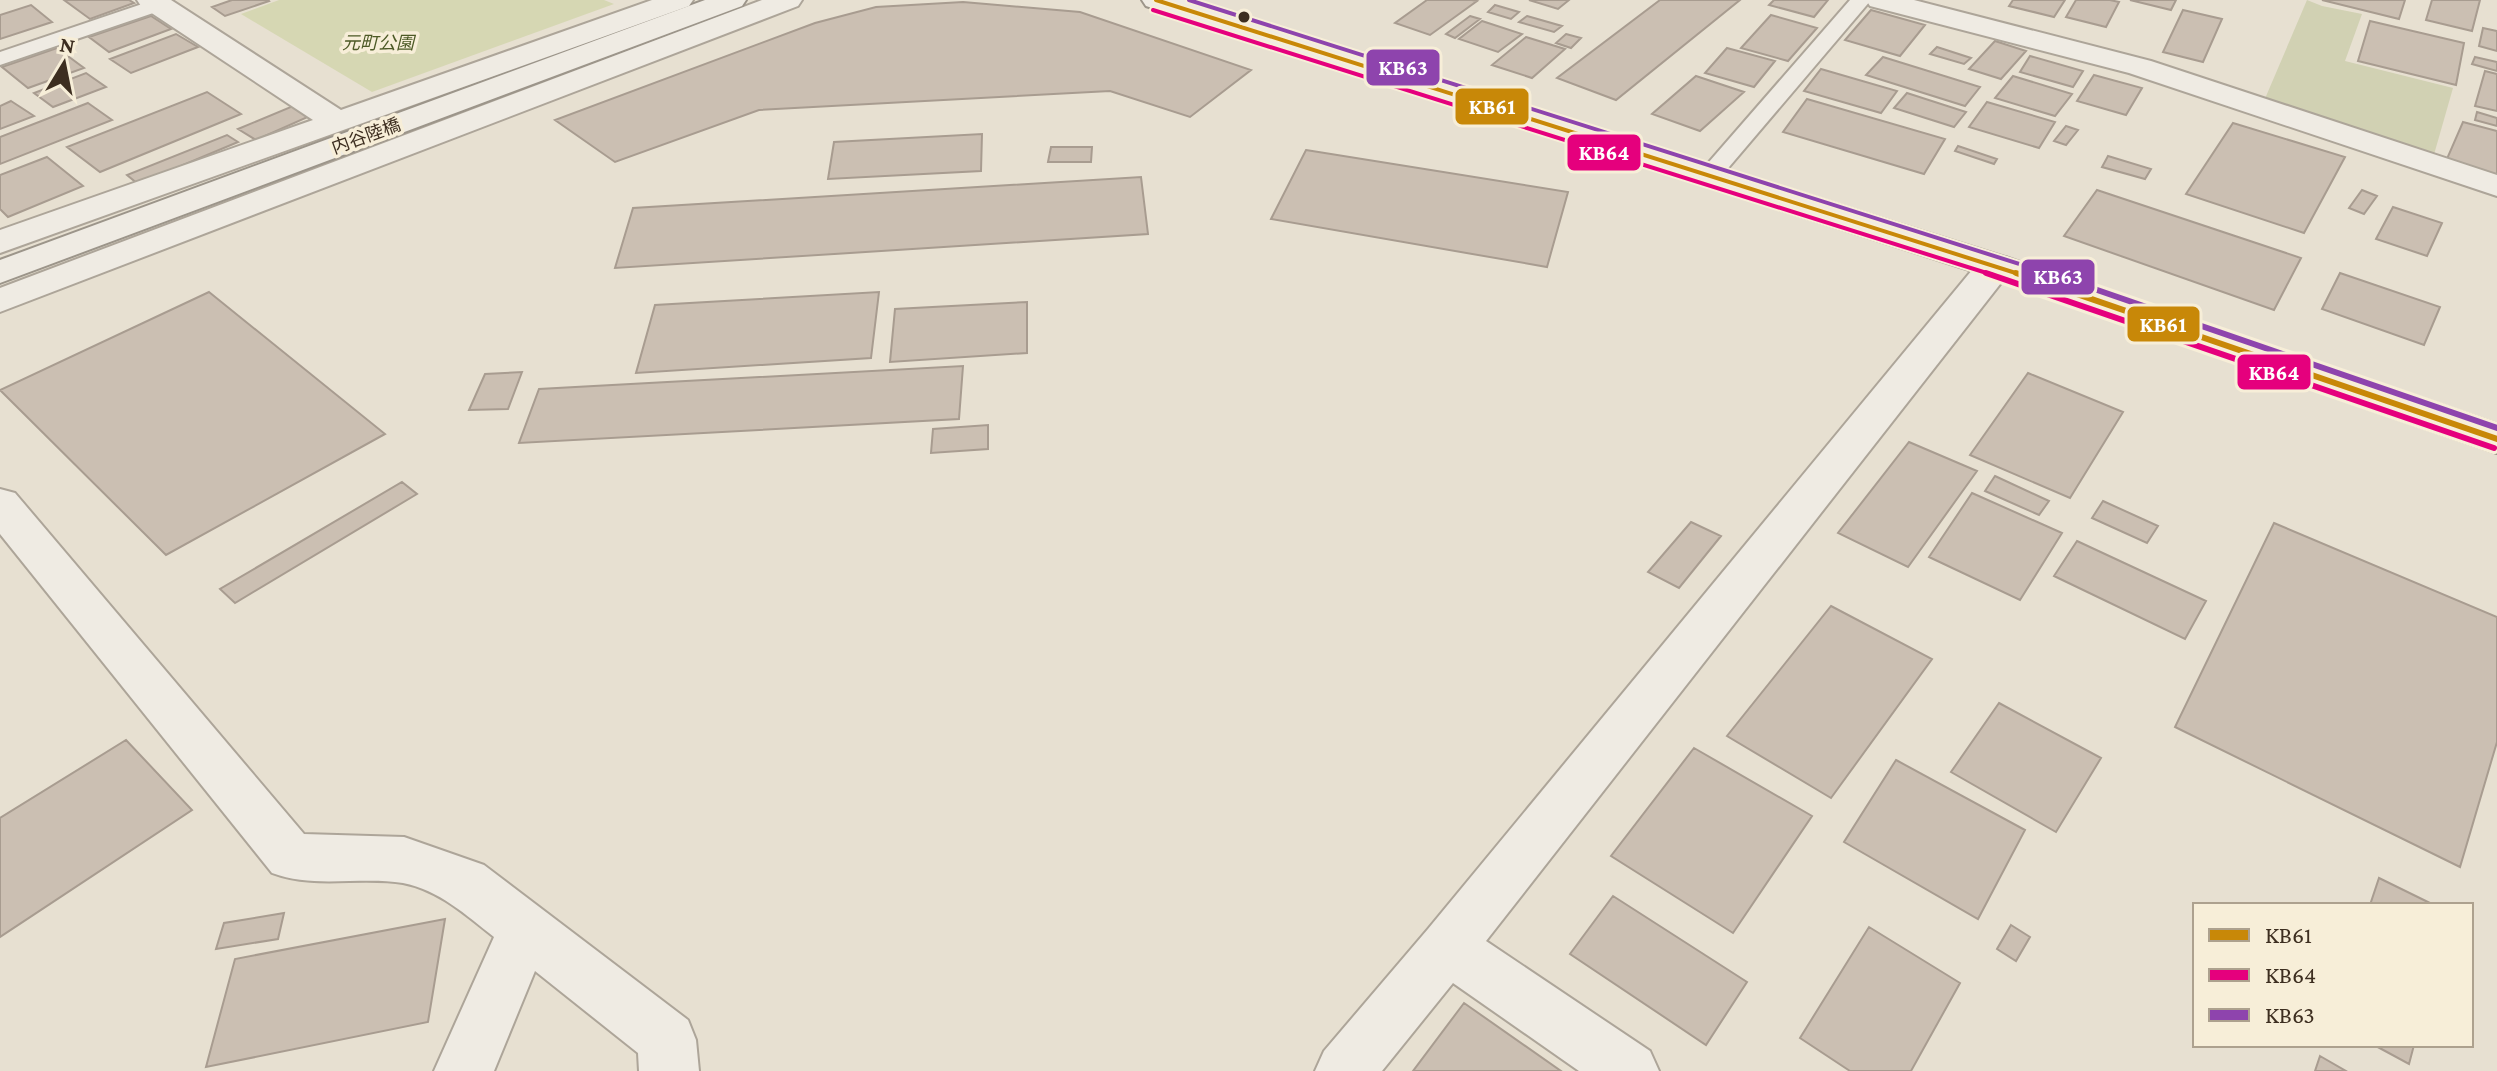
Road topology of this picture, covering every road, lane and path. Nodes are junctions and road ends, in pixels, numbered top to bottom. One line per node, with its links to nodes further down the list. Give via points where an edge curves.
1 (679, 0): 9 (street)
2 (732, 0): 14 (street, 内谷陸橋)
3 (788, 0): 15 (street)
4 (1156, 0): 10 (street)
5 (1861, 0): 10 (lane)
6 (1880, 0): 11 (street, via 2140,67)
7 (154, 2): 8 (lane); 9 (street)
8 (0, 59)
9 (338, 122): 12 (street)
10 (1710, 175): 13 (street)
11 (2497, 186)
12 (0, 242)
13 (1995, 266): 16 (street); 19 (street)
14 (0, 272)
15 (0, 301)
16 (2497, 439)
17 (0, 504): 18 (street, via 291,857 404,860 465,882)
18 (524, 931): 20 (street); 21 (street, via 667,1040)
19 (1448, 947): 22 (street); 23 (street)
20 (464, 1071)
21 (669, 1071)
22 (1345, 1071)
23 (1629, 1071)

